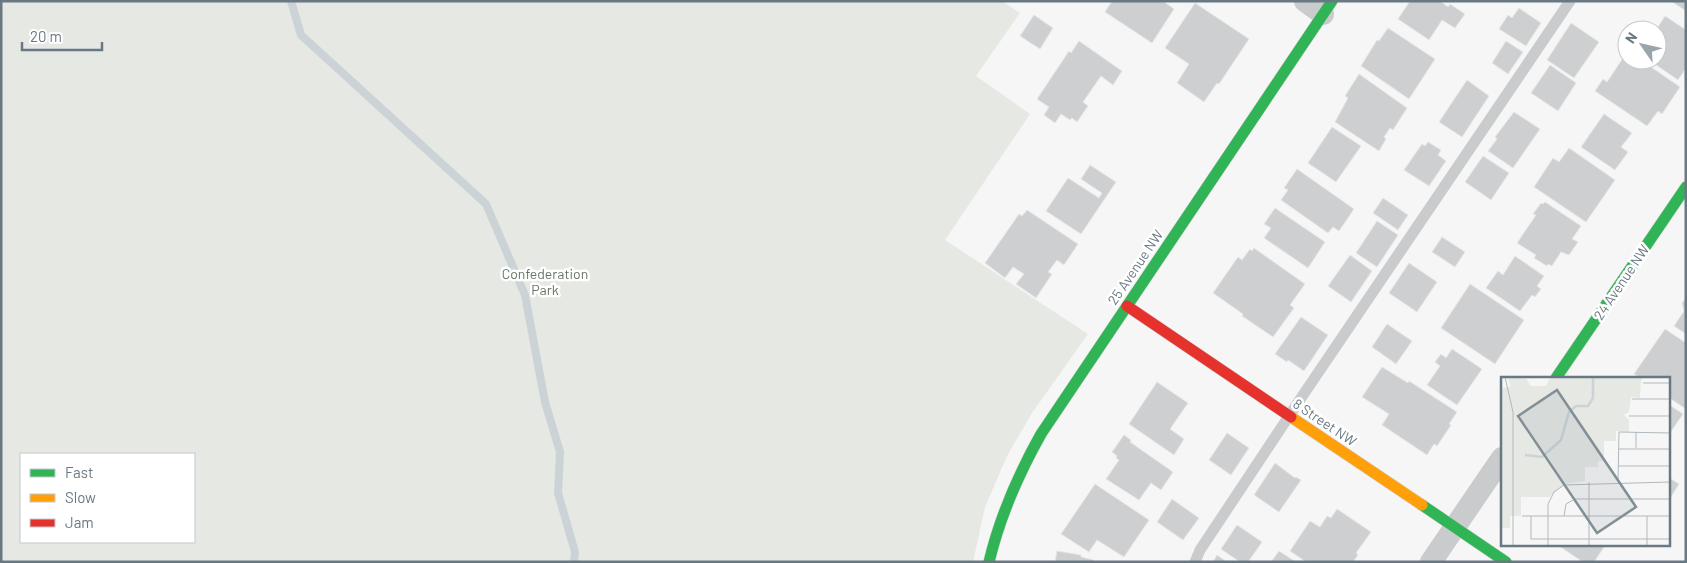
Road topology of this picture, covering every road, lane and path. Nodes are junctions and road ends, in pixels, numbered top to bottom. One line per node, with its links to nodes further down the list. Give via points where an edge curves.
1 (1570, 1): 6 (lane)
2 (1320, 5): 4 (street, 25 Avenue NW)
3 (1686, 187): 5 (street, 24 Avenue NW)
4 (1127, 306): 6 (street, 8 Street NW); 9 (street, 25 Avenue NW, via 1022,466 1007,499)
5 (1557, 377)
6 (1289, 416): 8 (street, 8 Street NW); 10 (lane)
7 (1501, 459): 8 (street)
8 (1455, 527): 11 (street); 12 (street, 8 Street NW)
9 (990, 562)
10 (1195, 562)
11 (1431, 562)
12 (1506, 562)

